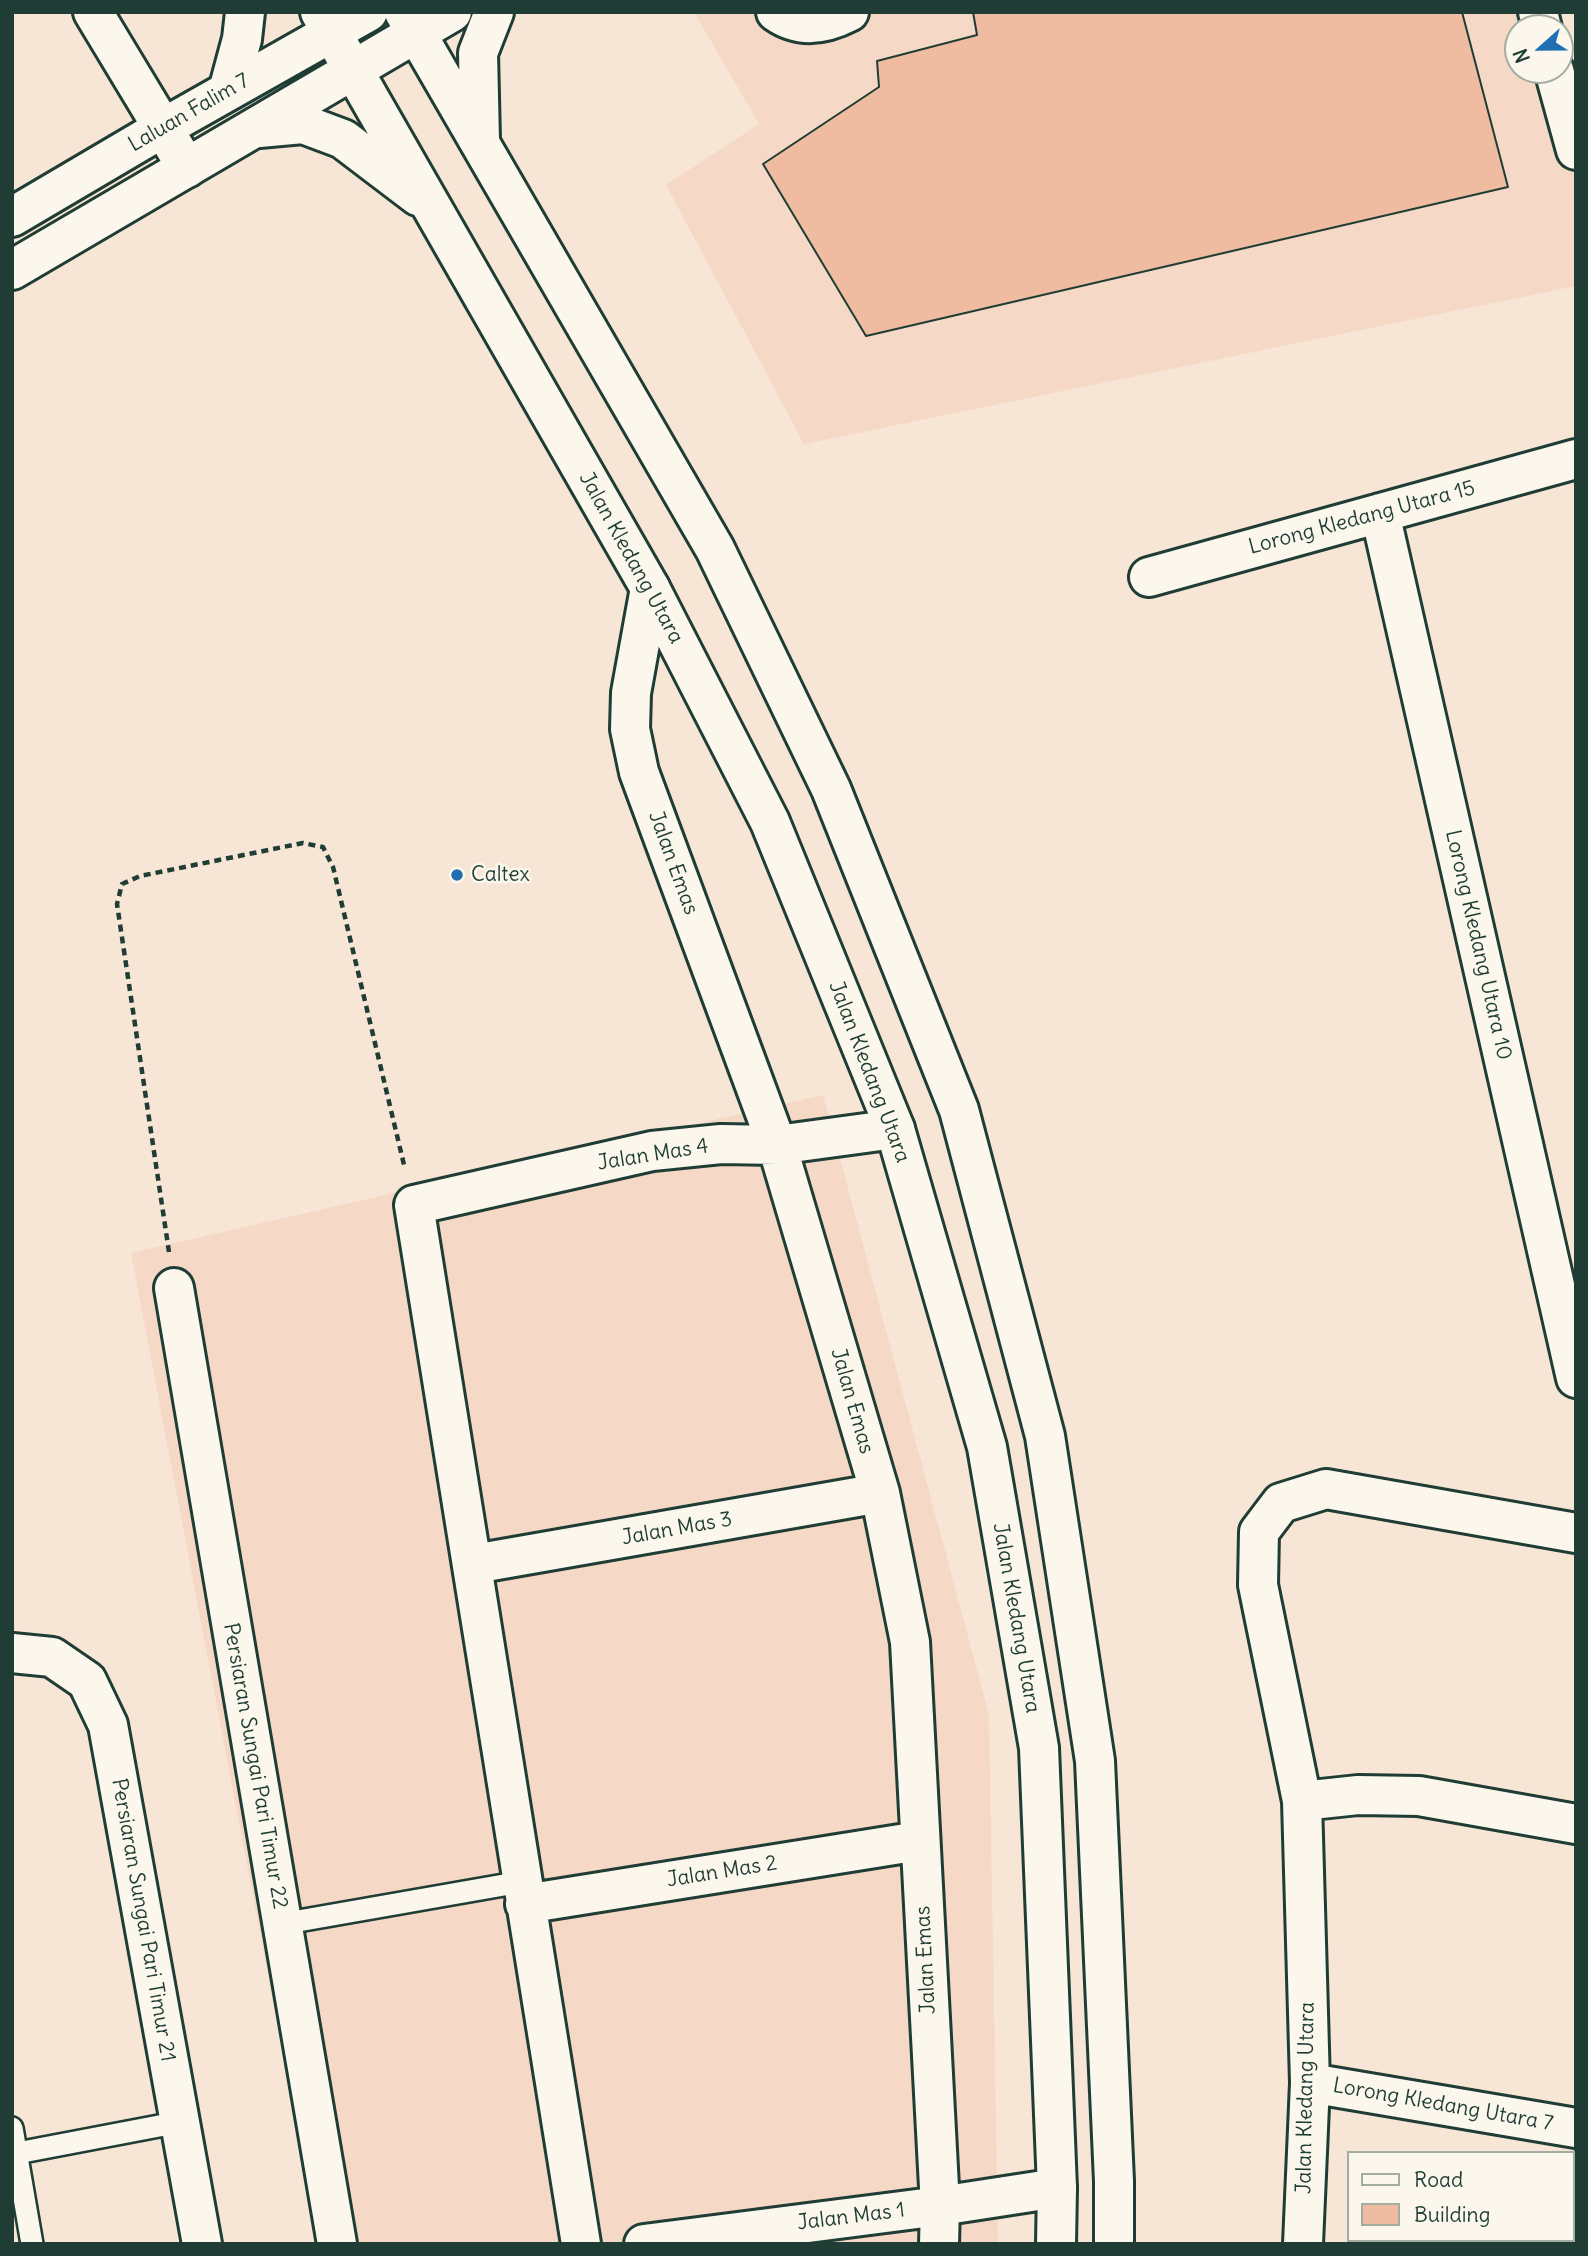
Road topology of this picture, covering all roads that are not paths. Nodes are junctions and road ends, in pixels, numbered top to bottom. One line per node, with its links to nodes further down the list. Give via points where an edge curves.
1 (93, 12): 13 (street)
2 (245, 12): 12 (street)
3 (368, 12): 8 (street, Laluan Falim 7)
4 (452, 12): 9 (street)
5 (494, 12): 15 (street, via 478,54)
6 (849, 12): 7 (street, via 817,25)
7 (782, 16)
8 (326, 22): 10 (street, Jalan Kledang Utara); 12 (street, Laluan Falim 7)
9 (410, 23): 10 (street); 15 (street)
10 (353, 70): 14 (street); 18 (street, Jalan Kledang Utara)
11 (1558, 84): 16 (street)
12 (228, 91): 13 (street, Laluan Falim 7)
13 (163, 128): 17 (street); 19 (street, Laluan Falim 7)
14 (252, 128): 17 (street); 18 (street, via 303,124 343,139)
15 (480, 143): 52 (street, via 715,549 831,789 959,1111 1045,1436 1094,1761)
16 (1576, 150)
17 (187, 168): 20 (street)
18 (431, 206): 24 (street, Jalan Kledang Utara)
19 (12, 217)
20 (12, 270)
21 (1576, 459): 22 (street, Lorong Kledang Utara 15)
22 (1380, 513): 23 (street, Lorong Kledang Utara 15); 28 (street, Lorong Kledang Utara 10)
23 (1149, 576)
24 (650, 588): 25 (street, Jalan Kledang Utara, via 770,822); 26 (street, Jalan Emas, via 631,693 630,729 639,772)
25 (895, 1129): 26 (street, Jalan Mas 4); 43 (street, Jalan Kledang Utara, via 987,1447 1039,1748)
26 (777, 1145): 29 (street, Jalan Emas); 31 (street, Jalan Mas 4, via 721,1144 652,1151 414,1205)
27 (174, 1288): 37 (street, Persiaran Sungai Pari Timur 22)
28 (1576, 1378)
29 (880, 1493): 31 (street, Jalan Mas 3); 35 (street, Jalan Emas, via 910,1642)
30 (1576, 1533): 33 (street, Jalan Kledang Utara, via 1325,1489 1281,1503 1259,1532 1258,1585)
31 (474, 1564): 36 (street)
32 (12, 1653): 39 (street, Persiaran Sungai Pari Timur 21, via 52,1657 87,1681 108,1725)
33 (1302, 1801): 34 (street, via 1358,1795 1419,1796); 38 (street, Jalan Kledang Utara)
34 (1576, 1824)
35 (919, 1840): 36 (street, Jalan Mas 2); 44 (street, Jalan Emas)
36 (523, 1893): 37 (lane); 48 (street)
37 (281, 1924): 47 (street, Persiaran Sungai Pari Timur 22)
38 (1310, 2082): 41 (street, Lorong Kledang Utara 7); 53 (street, Jalan Kledang Utara)
39 (180, 2122): 42 (lane); 46 (street, Persiaran Sungai Pari Timur 21)
40 (12, 2128): 42 (lane)
41 (1576, 2128)
42 (14, 2153): 45 (lane)
43 (1057, 2188): 44 (street, Jalan Mas 1); 51 (street, Jalan Kledang Utara)
44 (940, 2206): 49 (street, Jalan Mas 1); 50 (street, Jalan Emas)
45 (32, 2244)
46 (202, 2244)
47 (337, 2244)
48 (581, 2244)
49 (644, 2244)
50 (939, 2244)
51 (1056, 2244)
52 (1114, 2244)
53 (1303, 2244)

